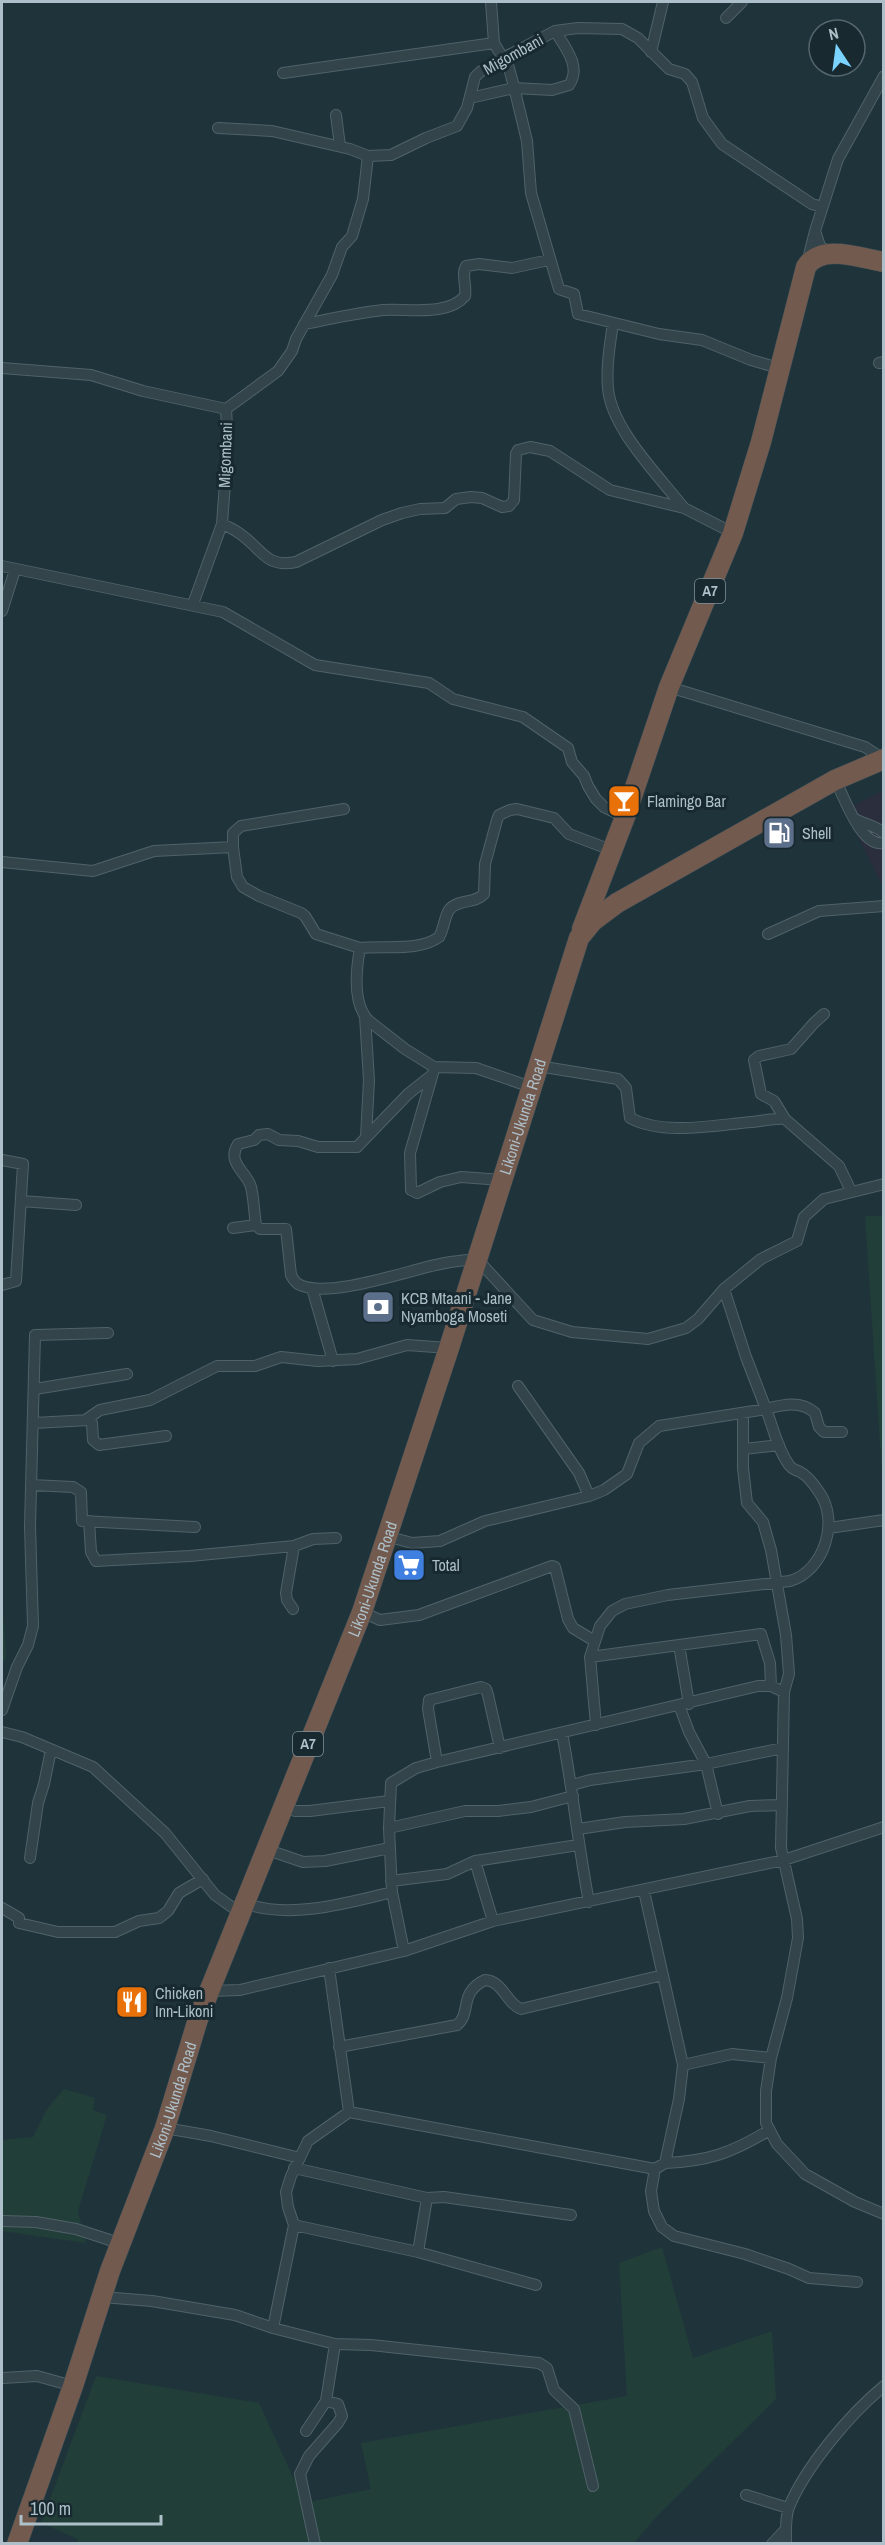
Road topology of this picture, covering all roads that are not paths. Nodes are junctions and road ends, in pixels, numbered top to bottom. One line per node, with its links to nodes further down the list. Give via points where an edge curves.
1 (491, 2): 6 (street)
2 (663, 2): 7 (street)
3 (742, 2): 4 (street)
4 (726, 18)
5 (555, 31): 7 (street, Migombani, via 622,29); 8 (street, Migombani); 11 (street, via 572,60 572,80 552,90)
6 (494, 43): 8 (street); 9 (street)
7 (651, 52): 17 (street, Migombani, via 669,69 685,74 692,82 703,118 722,144)
8 (503, 58): 11 (street); 12 (street, Migombani, via 477,74)
9 (283, 73)
10 (884, 76): 17 (street, via 838,159)
11 (514, 88): 12 (street); 20 (street, via 527,141 531,193)
12 (471, 98): 16 (street, Migombani, via 457,126 391,155)
13 (336, 116): 15 (street)
14 (218, 128): 15 (street, via 272,131)
15 (340, 146): 16 (street)
16 (368, 156): 24 (street, Migombani, via 363,200 352,236 342,248 332,275)
17 (822, 207): 18 (street)
18 (815, 231): 19 (street, via 820,246); 22 (street)
19 (832, 254): 21 (highway); 22 (highway, via 814,257)
20 (549, 260): 23 (street, via 559,289 574,294 578,314); 24 (street, via 512,268 466,266 465,296 438,309 381,311)
21 (884, 262)
22 (806, 267): 26 (highway, A7)
23 (613, 323): 26 (street, via 670,337 702,340); 28 (street, via 607,374 610,401 631,440)
24 (304, 324): 27 (street, Migombani, via 278,371)
25 (2, 368): 27 (street, via 91,375)
26 (779, 368): 30 (highway, A7)
27 (226, 409): 29 (street, Migombani, via 228,443)
28 (684, 508): 29 (street, via 610,490 550,451 530,447 516,454 514,500 509,506 471,497 456,499 445,508 402,513 296,562 270,560); 30 (street)
29 (222, 524): 33 (street, Migombani)
30 (733, 533): 35 (highway, A7)
31 (2, 566): 32 (street)
32 (15, 570): 33 (street); 34 (street)
33 (193, 604): 39 (street, via 230,615 315,665 422,681 463,702 523,717 568,748 572,762 596,799)
34 (2, 611)
35 (669, 687): 36 (street, via 865,747); 39 (highway, A7)
36 (883, 759): 37 (highway, Likoni-Ukunda Road / A7)
37 (835, 780): 40 (street); 47 (highway, Likoni-Ukunda Road / A7)
38 (344, 809): 43 (street, via 241,826 233,833)
39 (625, 816): 44 (highway, A7)
40 (855, 819): 41 (street); 42 (street, via 870,841)
41 (884, 833)
42 (884, 843)
43 (233, 847): 45 (street, via 154,851 93,871); 51 (street, via 237,876 246,889 305,916 316,934)
44 (611, 850): 46 (highway, A7); 51 (street, via 569,834 554,818 517,809 504,811 497,820 484,864 484,894 449,909 439,937 395,949)
45 (2, 862)
46 (599, 884): 47 (highway, via 597,896 603,904); 50 (highway, A7)
47 (624, 899): 50 (highway, Likoni-Ukunda Road / A7, via 593,921)
48 (884, 906): 49 (street, via 819,911)
49 (768, 934)
50 (579, 938): 54 (highway, Likoni-Ukunda Road / A7)
51 (360, 948): 53 (street, via 357,985)
52 (824, 1014): 57 (street, via 791,1049 754,1060 761,1094 774,1101)
53 (365, 1016): 55 (street); 58 (street, via 369,1080)
54 (538, 1066): 56 (highway, Likoni-Ukunda Road / A7); 57 (street, via 618,1079 626,1088 630,1118 662,1127 707,1128)
55 (433, 1071): 56 (street, via 476,1068); 58 (street); 60 (street, via 410,1153 411,1190 417,1193 461,1177)
56 (531, 1087): 60 (highway, Likoni-Ukunda Road / A7)
57 (785, 1119): 62 (street, via 839,1166)
58 (366, 1137): 65 (street, via 349,1148 282,1141 268,1134 238,1144 236,1164 249,1180)
59 (2, 1160): 63 (street, via 22,1163)
60 (502, 1180): 67 (highway, Likoni-Ukunda Road / A7)
61 (884, 1184): 62 (street)
62 (852, 1191): 70 (street, via 832,1195 816,1204 804,1217 798,1240 774,1250)
63 (21, 1201): 64 (street); 68 (street, via 16,1281)
64 (76, 1205)
65 (256, 1226): 66 (street); 69 (street, via 287,1230 291,1275 300,1285)
66 (233, 1228)
67 (477, 1258): 69 (street, via 402,1275); 70 (street, via 529,1318 572,1332 648,1339 671,1334 698,1319); 72 (highway, Likoni-Ukunda Road / A7)
68 (2, 1285)
69 (312, 1288): 73 (street)
70 (724, 1288): 77 (street)
71 (108, 1333): 76 (street, via 35,1335)
72 (449, 1348): 73 (street, via 407,1345 372,1356); 91 (highway, Likoni-Ukunda Road / A7)
73 (333, 1361): 79 (street, via 281,1357 255,1366 218,1366 150,1400 100,1410)
74 (127, 1374): 76 (street)
75 (518, 1386): 86 (street, via 579,1473)
76 (35, 1389): 80 (street)
77 (766, 1408): 78 (street); 81 (street, via 803,1406 814,1413 824,1432); 83 (street)
78 (742, 1414): 84 (street); 86 (street, via 658,1426 639,1443 627,1474)
79 (87, 1419): 80 (street); 82 (street, via 92,1423 96,1444)
80 (34, 1423): 85 (street)
81 (842, 1432)
82 (166, 1436)
83 (779, 1445): 84 (street); 90 (street, via 794,1471 800,1472 820,1494)
84 (744, 1449): 94 (street, via 747,1503 763,1522)
85 (31, 1485): 88 (street, via 75,1487 81,1492 82,1521); 103 (street, via 33,1626)
86 (589, 1496): 91 (street, via 485,1521 440,1541 412,1543)
87 (884, 1520): 90 (street)
88 (89, 1521): 89 (street); 93 (street, via 91,1552 96,1561)
89 (195, 1527)
90 (829, 1528): 94 (street, via 824,1550 807,1571 796,1580)
91 (386, 1536): 96 (highway, Likoni-Ukunda Road / A7)
92 (336, 1538): 93 (street, via 313,1539)
93 (294, 1546): 95 (street, via 286,1593)
94 (776, 1584): 97 (street, via 668,1595 625,1604 603,1620); 101 (street, via 788,1657)
95 (293, 1609)
96 (362, 1612): 97 (street, via 380,1620 418,1615 552,1566 573,1628); 114 (highway, Likoni-Ukunda Road / A7)
97 (593, 1640): 99 (street)
98 (679, 1645): 99 (street); 100 (street, via 761,1635 770,1664); 102 (street)
99 (590, 1657): 104 (street)
100 (771, 1686): 101 (street); 102 (street)
101 (784, 1692): 108 (street)
102 (684, 1705): 104 (street); 111 (street, via 689,1731)
103 (2, 1710)
104 (596, 1725): 106 (street)
105 (2, 1731): 109 (street)
106 (562, 1733): 107 (street); 112 (street)
107 (500, 1748): 110 (street); 110 (street, via 488,1692 481,1687 471,1689 429,1700)
108 (783, 1748): 111 (street); 115 (street)
109 (51, 1750): 123 (street); 126 (street, via 93,1767 165,1833)
110 (437, 1762): 113 (street, via 416,1768 392,1783)
111 (706, 1764): 112 (street, via 590,1780); 116 (street)
112 (572, 1790): 118 (street, via 531,1807 465,1811); 119 (street)
113 (389, 1801): 114 (street, via 310,1811 295,1811); 118 (street)
114 (283, 1805): 122 (highway, Likoni-Ukunda Road / A7)
115 (782, 1805): 116 (street, via 750,1806); 124 (street)
116 (718, 1814): 119 (street)
117 (884, 1827): 124 (street)
118 (389, 1828): 121 (street)
119 (578, 1829): 120 (street)
120 (578, 1845): 125 (street); 129 (street)
121 (390, 1848): 122 (street, via 303,1862); 127 (street)
122 (265, 1849): 131 (highway, Likoni-Ukunda Road / A7)
123 (30, 1857)
124 (784, 1860): 128 (street); 138 (street, via 798,1938)
125 (475, 1861): 127 (street, via 447,1874); 132 (street)
126 (202, 1879): 130 (street, via 179,1893 159,1918 109,1933 58,1932 31,1926 19,1923 19,1918); 131 (street, via 215,1895)
127 (391, 1887): 131 (street, via 326,1909); 133 (street)
128 (644, 1891): 129 (street); 135 (street)
129 (588, 1902): 132 (street)
130 (2, 1908)
131 (242, 1908): 136 (highway, Likoni-Ukunda Road / A7)
132 (494, 1921): 133 (street)
133 (404, 1952): 134 (street)
134 (329, 1968): 136 (street, via 240,1990); 137 (street)
135 (663, 1975): 137 (street, via 521,2009 510,2002 497,1984 485,1980 468,1996 464,2017 457,2025); 139 (street)
136 (210, 1991): 141 (highway, Likoni-Ukunda Road / A7)
137 (339, 2047): 140 (street)
138 (771, 2058): 139 (street, via 732,2054); 142 (street, via 765,2110)
139 (684, 2065): 144 (street)
140 (349, 2112): 143 (street, via 316,2134); 145 (street)
141 (165, 2128): 143 (street, via 211,2136); 151 (highway, Likoni-Ukunda Road / A7)
142 (768, 2131): 144 (street, via 729,2153); 147 (street, via 811,2178)
143 (297, 2163): 146 (street); 150 (street, via 286,2192)
144 (665, 2163): 145 (street)
145 (654, 2169): 153 (street, via 654,2211 662,2227 674,2236 746,2254 809,2278)
146 (427, 2198): 148 (street, via 454,2198); 152 (street)
147 (884, 2214)
148 (571, 2215)
149 (2, 2221): 151 (street, via 59,2226)
150 (294, 2225): 152 (street); 156 (street)
151 (122, 2244): 155 (highway, Likoni-Ukunda Road / A7)
152 (418, 2252): 154 (street)
153 (857, 2282)
154 (536, 2285)
155 (102, 2297): 156 (street, via 226,2314); 159 (highway, Likoni-Ukunda Road / A7)
156 (273, 2328): 157 (street)
157 (335, 2344): 161 (street); 163 (street, via 543,2365 554,2390 574,2409)
158 (2, 2378): 159 (street, via 37,2376)
159 (73, 2386): 167 (highway, Likoni-Ukunda Road / A7)
160 (884, 2386): 165 (street, via 816,2461)
161 (326, 2401): 162 (street); 168 (street, via 338,2404 342,2416 309,2456 300,2474)
162 (306, 2431)
163 (593, 2486)
164 (746, 2495): 165 (street)
165 (789, 2508): 166 (street)
166 (786, 2529): 169 (street); 170 (street)
167 (17, 2544)
168 (315, 2544)
169 (772, 2544)
170 (786, 2544)

